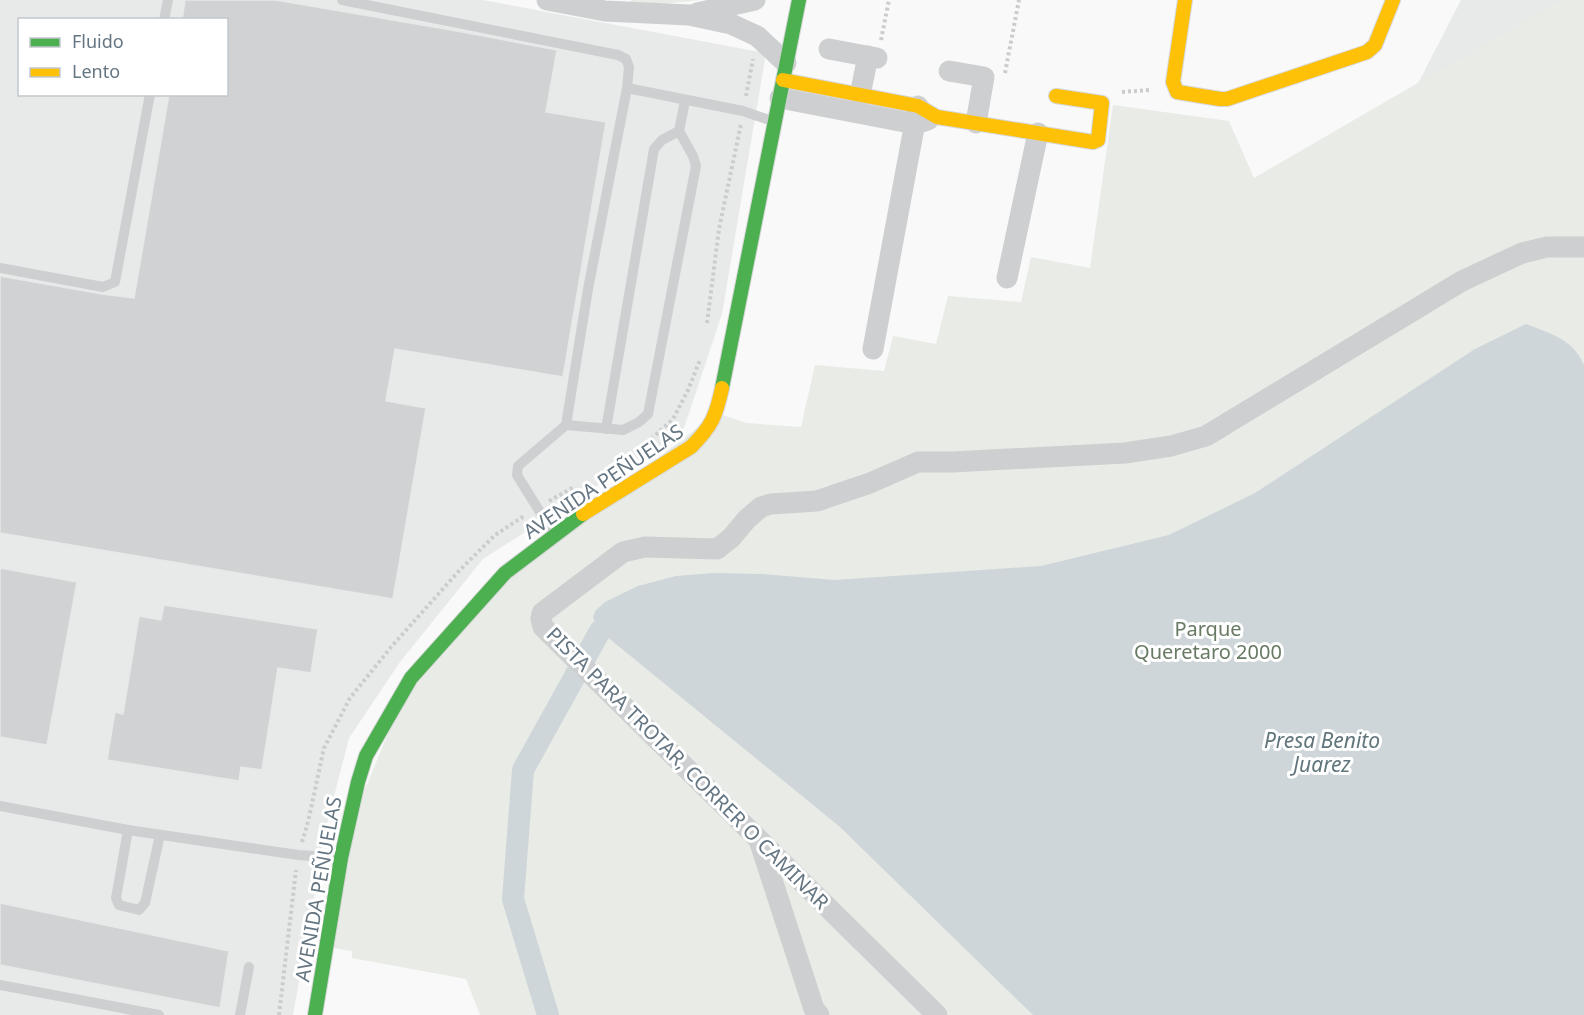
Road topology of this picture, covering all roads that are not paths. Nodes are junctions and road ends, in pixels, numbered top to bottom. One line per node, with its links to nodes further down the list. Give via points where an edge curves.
1 (168, 0): 10 (lane)
2 (342, 0): 14 (lane, via 618,55 626,59 629,67)
3 (547, 0): 8 (street)
4 (755, 0): 9 (street)
5 (799, 0): 13 (street, AVENIDA PEÑUELAS)
6 (1185, 0): 7 (street, via 1174,88 1177,92 1227,99 1367,52 1375,45)
7 (1393, 0)
8 (625, 6): 9 (street)
9 (689, 15): 13 (street, via 731,24 757,36)
10 (164, 18)
11 (829, 49): 15 (street, via 873,57)
12 (949, 71): 22 (street, via 993,78)
13 (783, 81): 15 (street); 19 (street); 21 (street, AVENIDA PEÑUELAS)
14 (627, 87): 18 (lane); 29 (lane)
15 (860, 95): 19 (street)
16 (150, 96): 26 (lane, via 115,282 103,286)
17 (1056, 96): 24 (street, via 1102,103 1098,140)
18 (685, 101): 21 (lane, via 737,110); 23 (lane)
19 (917, 115): 20 (street); 28 (street)
20 (938, 117): 22 (street)
21 (775, 122): 31 (street, AVENIDA PEÑUELAS, via 717,413 691,447)
22 (976, 123): 24 (street)
23 (679, 131): 30 (lane, via 654,149); 30 (lane, via 696,166 648,414 623,430)
24 (1038, 133): 27 (street)
25 (1584, 247): 35 (street, PISTA PARA TROTAR, CORRER O CAMINAR, via 1547,247 1522,253 1462,280 1206,436 1125,453 918,462 818,501 767,505 747,519 721,547 645,547 623,552 542,613 543,627)
26 (0, 268)
27 (1007, 278)
28 (873, 349)
29 (566, 425): 30 (lane); 31 (lane, via 518,466 517,475)
30 (606, 429)
31 (554, 534): 36 (street, AVENIDA PEÑUELAS, via 505,573 411,678 366,756)
32 (0, 806): 33 (lane)
33 (128, 830): 34 (lane); 34 (lane, via 116,898 119,905 139,910 145,903)
34 (160, 835): 36 (lane)
35 (759, 839): 42 (street); 43 (street, PISTA PARA TROTAR, CORRER O CAMINAR)
36 (341, 858): 41 (street, AVENIDA PEÑUELAS)
37 (249, 967): 40 (lane)
38 (0, 985): 39 (lane)
39 (159, 1015)
40 (240, 1015)
41 (315, 1015)
42 (819, 1015)
43 (937, 1015)

